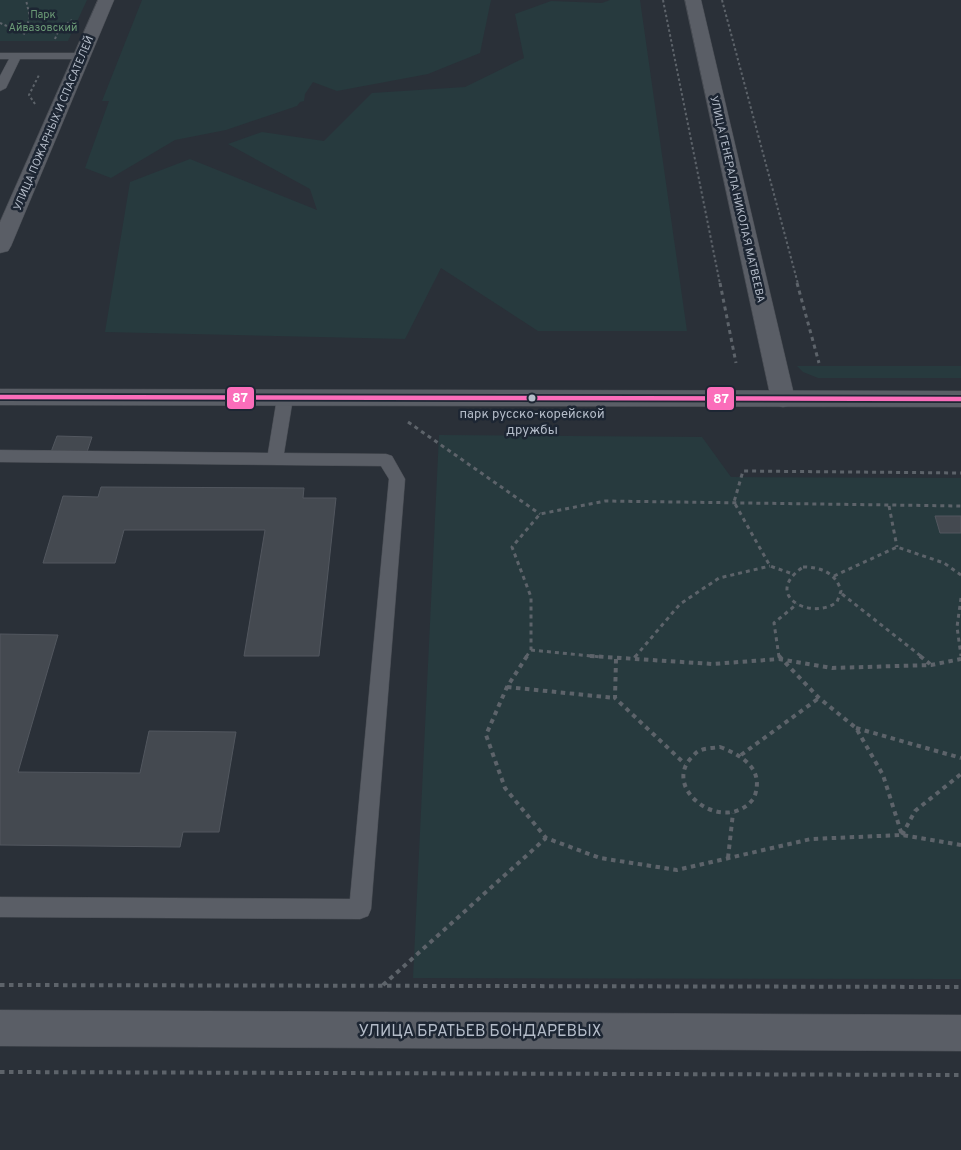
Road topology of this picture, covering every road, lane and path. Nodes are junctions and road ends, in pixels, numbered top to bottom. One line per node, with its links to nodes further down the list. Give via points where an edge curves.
1 (26, 0): 8 (path, via 31,9)
2 (106, 0): 13 (street, УЛИЦА ПОЖАРНЫХ И СПАСАТЕЛЕЙ)
3 (663, 0): 17 (path)
4 (693, 0): 21 (street, УЛИЦА ГЕНЕРАЛА НИКОЛАЯ МАТВЕЕВА)
5 (722, 0): 18 (path)
6 (76, 13): 12 (path, via 59,29)
7 (0, 24): 8 (path)
8 (24, 33): 9 (path)
9 (30, 40)
10 (0, 56): 11 (lane)
11 (16, 56): 12 (lane); 14 (lane)
12 (47, 56): 13 (lane); 15 (path, via 29,96 36,102)
13 (83, 56): 16 (street, УЛИЦА ПОЖАРНЫХ И СПАСАТЕЛЕЙ)
14 (0, 88)
15 (32, 111)
16 (0, 246)
17 (736, 363)
18 (819, 363)
19 (0, 397): 20 (street)
20 (285, 398): 21 (street); 25 (lane)
21 (783, 399): 22 (street)
22 (961, 399)
23 (408, 422): 30 (path)
24 (0, 456): 25 (lane)
25 (275, 459): 58 (lane, via 386,460 397,479 360,909)
26 (961, 473): 27 (path, via 742,472)
27 (734, 502): 28 (path); 30 (path, via 605,501); 32 (path)
28 (889, 506): 29 (path); 31 (path)
29 (961, 506)
30 (540, 514): 39 (path, via 512,548 531,597)
31 (897, 547): 34 (path, via 944,562); 35 (path)
32 (770, 566): 33 (path); 41 (path, via 719,578 680,604)
33 (790, 573): 35 (path, via 803,567 819,568); 38 (path, via 785,583 788,594)
34 (961, 575)
35 (834, 576): 36 (path)
36 (842, 594): 38 (path, via 836,604 825,610); 44 (path)
37 (961, 598): 40 (path, via 957,617)
38 (797, 604): 43 (path, via 774,623)
39 (531, 650): 42 (path); 45 (path)
40 (961, 657): 44 (path)
41 (635, 658): 42 (path); 43 (path, via 713,664)
42 (616, 659): 46 (path)
43 (779, 659): 44 (path, via 832,668); 47 (path)
44 (931, 665)
45 (507, 687): 46 (path); 55 (path, via 486,735 505,788)
46 (616, 698): 51 (path)
47 (819, 698): 48 (path); 49 (path)
48 (856, 728): 50 (path); 54 (path, via 883,775)
49 (741, 755): 51 (path, via 720,747 699,750); 53 (path, via 754,770 758,788 750,804)
50 (961, 758)
51 (685, 764): 53 (path, via 683,782 693,800 712,812)
52 (961, 774): 54 (path, via 915,811)
53 (733, 813): 57 (path)
54 (902, 835): 56 (path); 57 (path, via 811,839)
55 (546, 838): 57 (path, via 600,858 677,870); 60 (path)
56 (961, 845)
57 (728, 858)
58 (0, 907)
59 (0, 985): 60 (path)
60 (382, 986): 61 (path)
61 (961, 987)
62 (0, 1028): 63 (street, УЛИЦА БРАТЬЕВ БОНДАРЕВЫХ)
63 (961, 1033)
64 (0, 1072): 65 (path)
65 (961, 1075)

